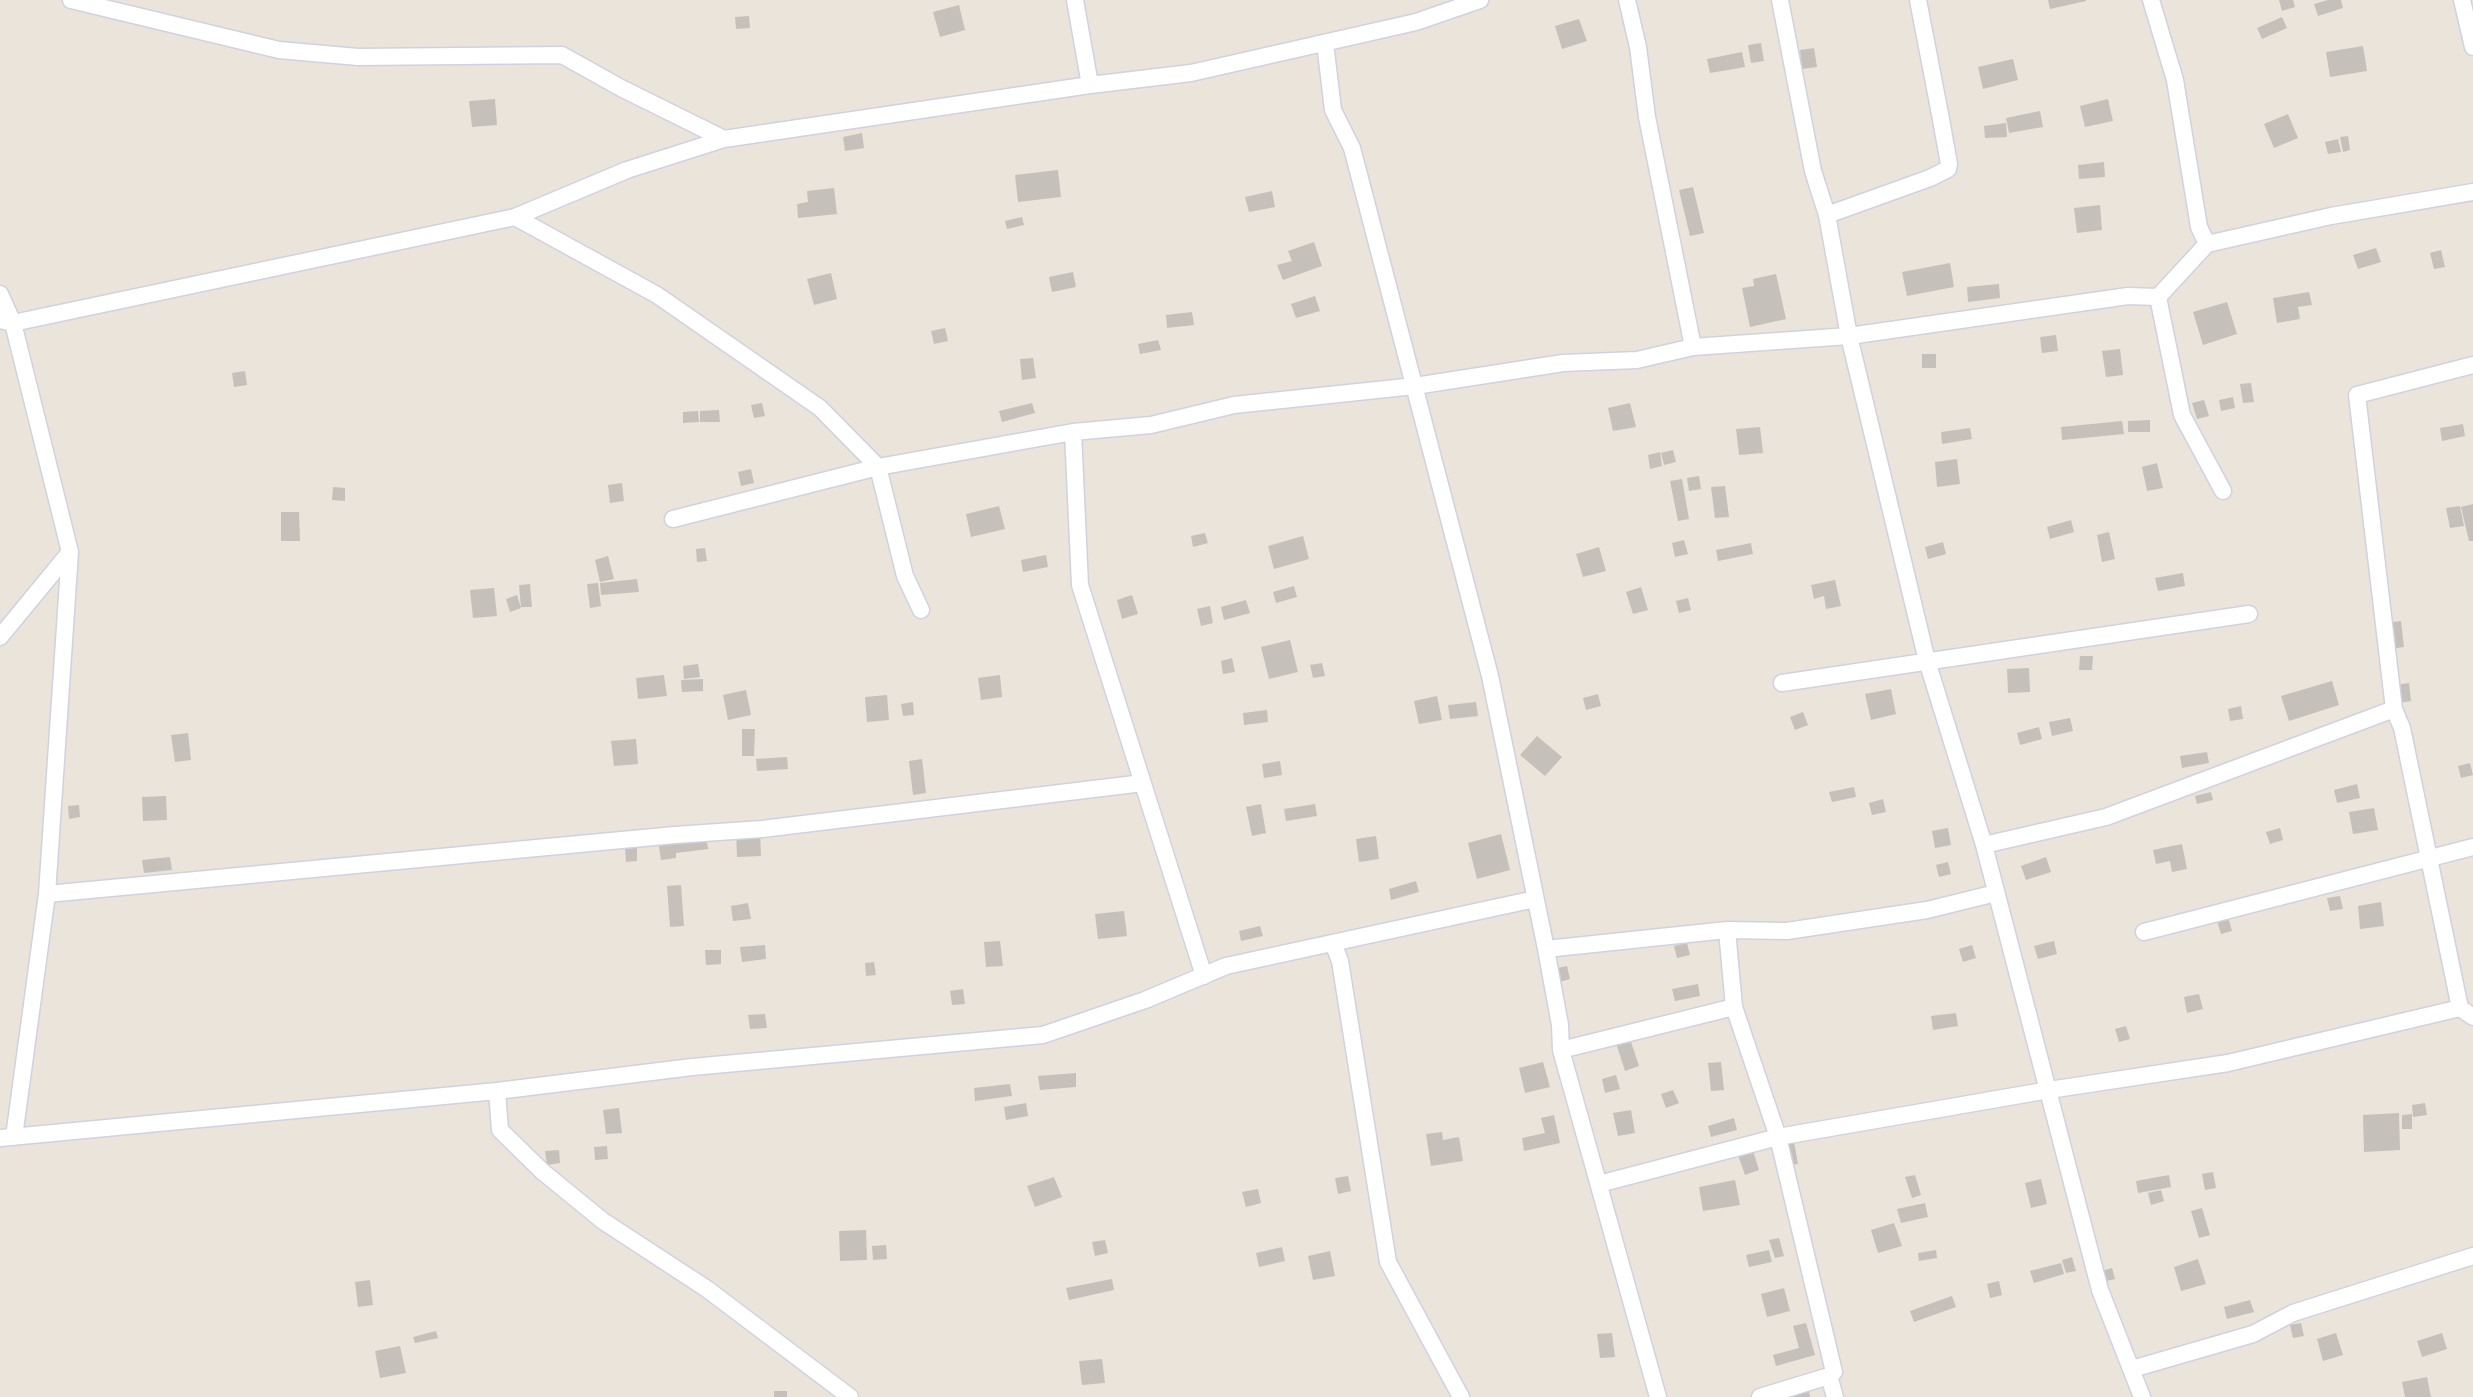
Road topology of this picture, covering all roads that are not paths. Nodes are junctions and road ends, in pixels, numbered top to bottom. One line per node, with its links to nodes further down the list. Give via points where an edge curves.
1 (71, 0): 12 (street, via 279,51 358,57 562,55)
2 (1075, 0): 11 (street)
3 (1480, 0): 9 (street, via 1416,22)
4 (1627, 0): 21 (street)
5 (1780, 0): 14 (street, via 1813,172)
6 (1918, 0): 14 (street, via 1948,169)
7 (2151, 0): 16 (street, via 2175,80 2199,227)
8 (2462, 0): 10 (street)
9 (1325, 43): 11 (street, via 1191,73); 23 (street, via 1334,110 1352,148)
10 (2473, 47)
11 (1090, 85): 12 (street)
12 (724, 139): 15 (street, via 627,170)
13 (2473, 192): 16 (street, via 2331,216)
14 (1827, 215): 20 (street)
15 (515, 217): 19 (street); 25 (street, via 657,295 712,332 820,408)
16 (2207, 244): 18 (street)
17 (0, 294): 19 (street)
18 (2158, 297): 20 (street, via 2128,296); 26 (street, via 2182,415)
19 (6, 321): 28 (street)
20 (1849, 336): 21 (street); 32 (street)
21 (1693, 347): 23 (street, via 1637,360 1563,363)
22 (2473, 365): 34 (street, via 2357,395)
23 (1415, 386): 24 (street, via 1234,405 1150,425); 41 (street, via 1490,676)
24 (1073, 432): 25 (street); 35 (street, via 1080,585)
25 (878, 467): 27 (street); 29 (street, via 905,576)
26 (2223, 491)
27 (673, 519)
28 (70, 552): 31 (street); 40 (street)
29 (921, 610)
30 (2249, 614): 32 (street)
31 (0, 637)
32 (1927, 661): 33 (street); 36 (street)
33 (1782, 683)
34 (2393, 709): 36 (street, via 2106,817); 38 (street, via 2402,728)
35 (1143, 783): 40 (street, via 762,829); 46 (street)
36 (1984, 845): 39 (street)
37 (2473, 847): 38 (street)
38 (2429, 858): 43 (street); 48 (street)
39 (1996, 893): 42 (street, via 1927,910 1787,931); 50 (street)
40 (47, 894): 52 (street)
41 (1535, 899): 44 (street); 45 (street)
42 (1727, 930): 45 (street); 47 (street)
43 (2144, 932)
44 (1333, 943): 46 (street, via 1226,966); 59 (street, via 1340,961 1388,1262)
45 (1546, 949): 49 (street)
46 (1203, 976): 51 (street, via 1043,1035 692,1067)
47 (1734, 1007): 49 (street); 53 (street)
48 (2467, 1013): 50 (street, via 2228,1063)
49 (1561, 1050): 54 (street)
50 (2049, 1090): 53 (street); 56 (street, via 2100,1290)
51 (497, 1091): 52 (street); 58 (street, via 500,1129 543,1172 603,1221 707,1289)
52 (7, 1137)
53 (1778, 1137): 54 (street); 57 (street, via 1834,1372)
54 (1599, 1184): 60 (street)
55 (2473, 1256): 56 (street, via 2293,1313 2253,1334)
56 (2132, 1369): 63 (street)
57 (1829, 1376): 61 (street); 62 (street)
58 (850, 1397)
59 (1461, 1397)
60 (1658, 1397)
61 (1760, 1397)
62 (1835, 1397)
63 (2142, 1397)

